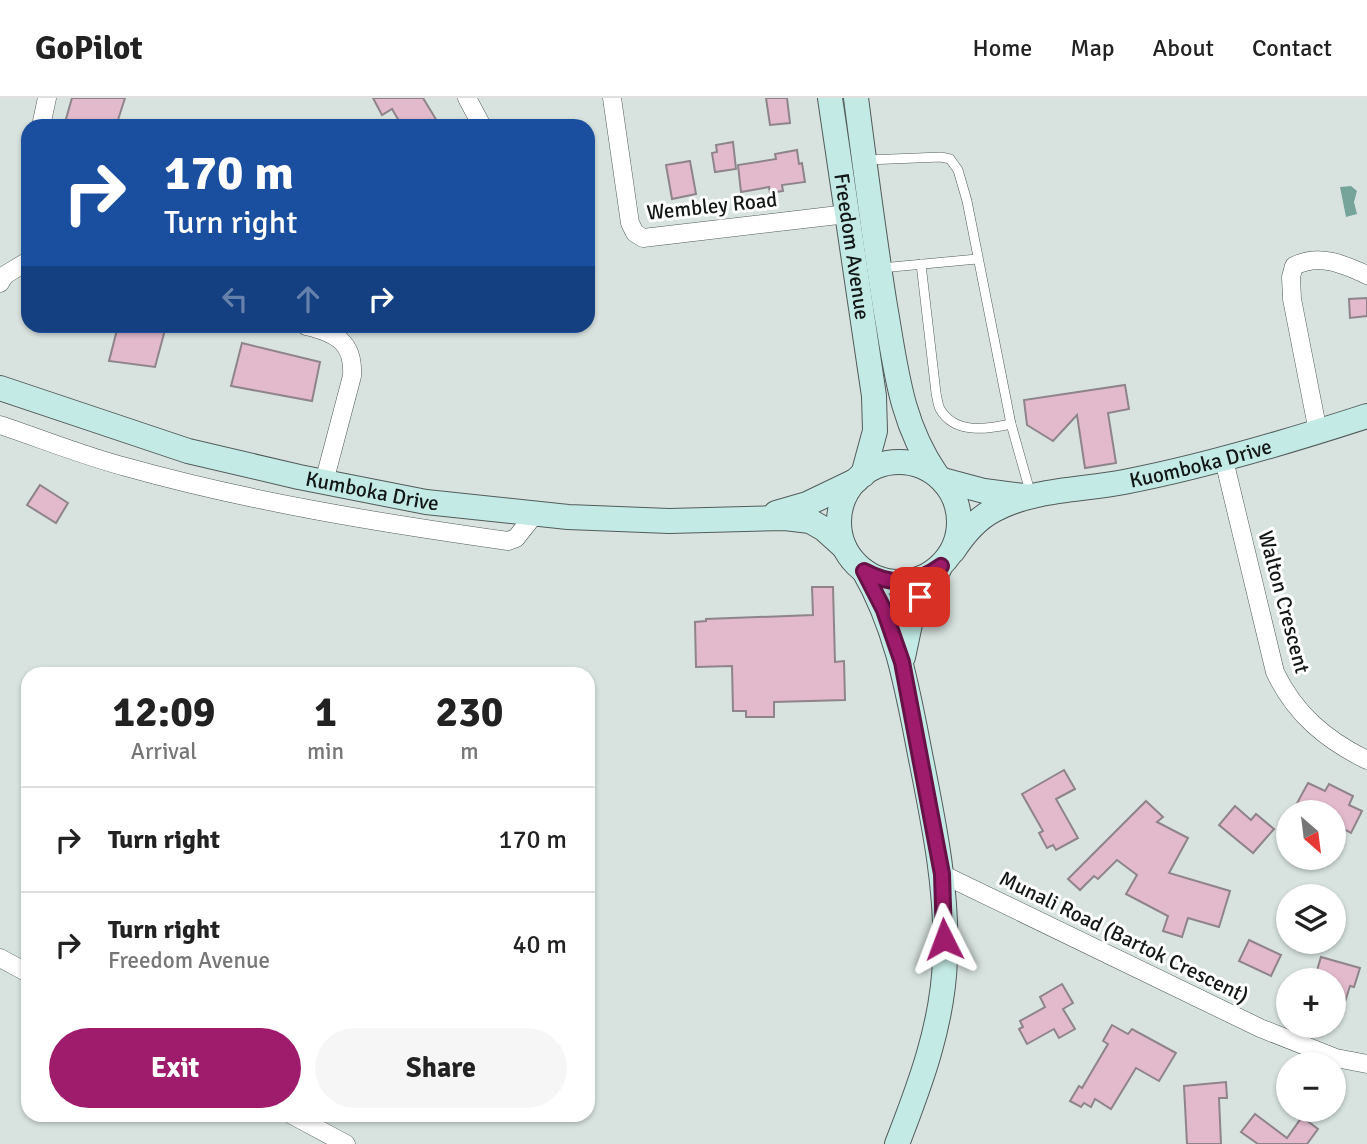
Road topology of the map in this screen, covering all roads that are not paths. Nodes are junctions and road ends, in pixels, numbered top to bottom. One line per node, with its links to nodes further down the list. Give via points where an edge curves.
1 (47, 98): 7 (street)
2 (467, 98): 8 (street)
3 (612, 98): 10 (street, Wembley Road, via 630,223 643,238)
4 (830, 98): 10 (main road, Freedom Avenue)
5 (838, 98): 9 (main road)
6 (856, 98): 9 (main road, Freedom Avenue)
7 (42, 119)
8 (478, 119)
9 (864, 160): 11 (lane, via 950,159 967,201); 14 (main road, Freedom Avenue)
10 (847, 214): 24 (main road, Freedom Avenue, via 874,396 873,444)
11 (977, 259): 12 (lane); 20 (lane)
12 (921, 264): 14 (lane); 20 (lane, via 940,410 953,422 972,429)
13 (21, 265): 16 (street)
14 (879, 268): 25 (main road, Freedom Avenue, via 900,395 914,437)
15 (1367, 275): 22 (street, via 1317,258 1294,266 1292,299)
16 (0, 283)
17 (333, 333): 26 (street, via 353,362)
18 (0, 388): 26 (main road, Kumboka Drive, via 188,451)
19 (1367, 416): 22 (main road, Kuomboka Drive)
20 (1011, 424): 28 (lane)
21 (0, 425): 31 (street, via 125,467)
22 (1318, 432): 23 (main road, Kuomboka Drive)
23 (1224, 460): 28 (main road, Kuomboka Drive); 36 (street, Walton Crescent, via 1279,680 1314,727)
24 (860, 477): 25 (main road, via 888,463 905,462); 30 (main road, Kumboka Drive, via 807,504); 32 (main road, via 846,494 840,512)
25 (939, 477): 28 (main road); 33 (main road, via 954,495 959,514 959,533)
26 (324, 482): 27 (main road, Kumboka Drive)
27 (392, 495): 29 (main road, Kumboka Drive); 31 (street)
28 (1031, 497): 33 (main road, via 995,509 979,520)
29 (535, 514): 30 (main road, Kumboka Drive, via 669,521); 31 (street, via 516,538 508,541)
30 (759, 518): 32 (main road, Kumboka Drive, via 810,522)
31 (387, 524)
32 (844, 547): 34 (main road)
33 (947, 558): 34 (main road, via 928,576 912,581 895,583); 35 (main road, via 913,610)
34 (864, 571): 35 (main road)
35 (902, 662): 37 (main road)
36 (1367, 760)
37 (942, 874): 40 (street, Munali Road (Bartok Crescent), via 1260,1028 1336,1058); 43 (main road, via 946,960 935,1037)
38 (0, 958): 39 (street)
39 (21, 969)
40 (1367, 1064)
41 (305, 1122): 42 (street)
42 (346, 1144)
43 (897, 1144)

